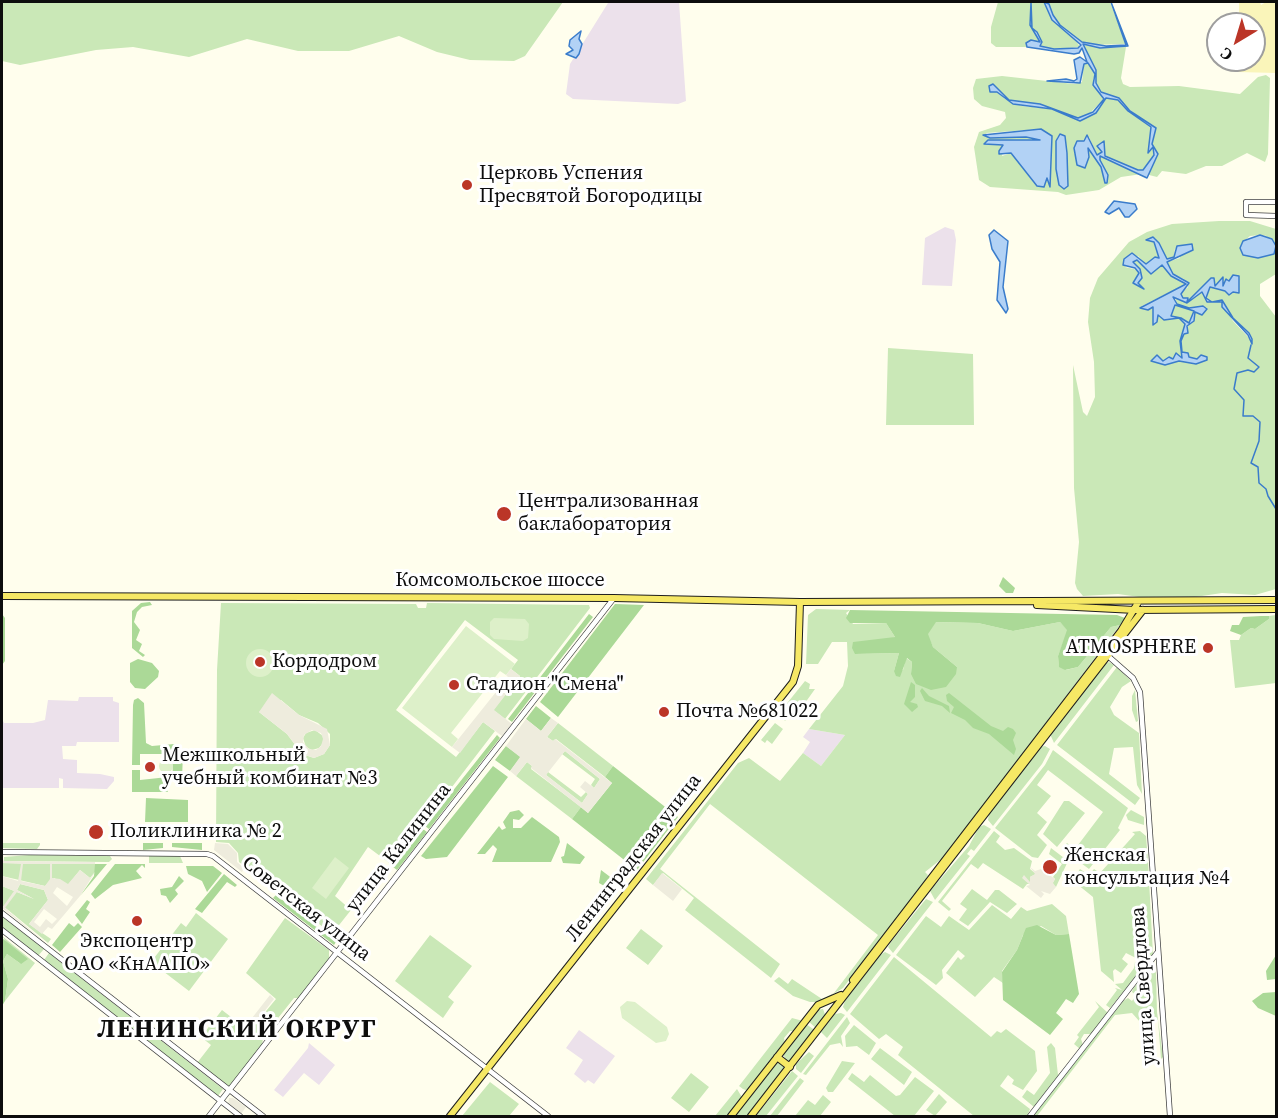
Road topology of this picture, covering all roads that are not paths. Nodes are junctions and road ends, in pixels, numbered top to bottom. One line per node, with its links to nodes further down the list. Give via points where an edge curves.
1 (1276, 202): 2 (street, via 1246,202 1246,215)
2 (1276, 216)
3 (2, 596): 4 (main road, Комсомольское шоссе)
4 (614, 598): 7 (main road, Комсомольское шоссе); 17 (street, улица Калинина)
5 (1276, 600): 6 (main road, Комсомольское шоссе)
6 (1139, 601): 8 (main road, Комсомольское шоссе); 10 (main road); 11 (main road)
7 (800, 602): 8 (main road, Комсомольское шоссе); 27 (main road, Ленинградская улица, via 798,666 793,682)
8 (1065, 604): 10 (main road, Комсомольское шоссе)
9 (1276, 609): 11 (main road, Комсомольское шоссе)
10 (1135, 610): 11 (main road, Комсомольское шоссе); 12 (main road)
11 (1143, 610): 12 (main road)
12 (1106, 654): 16 (main road); 18 (street, улица Свердлова, via 1133,678 1140,692)
13 (2, 852): 17 (street, Советская улица, via 207,854)
14 (2, 913): 28 (street)
15 (2, 930): 29 (street)
16 (882, 946): 21 (main road); 23 (main road)
17 (337, 952): 27 (street, Советская улица); 28 (street, улица Калинина)
18 (1157, 953): 19 (street); 20 (street, улица Свердлова)
19 (1148, 965): 20 (street); 37 (street)
20 (1158, 968): 38 (street, улица Свердлова)
21 (841, 995): 23 (main road); 25 (main road, via 818,1005)
22 (822, 1005): 24 (main road)
23 (838, 1006): 24 (main road)
24 (830, 1016): 26 (main road)
25 (777, 1057): 26 (main road); 35 (main road)
26 (790, 1067): 36 (main road)
27 (488, 1070): 33 (main road, Ленинградская улица); 34 (street, Советская улица)
28 (229, 1090): 29 (street, улица Калинина); 32 (street)
29 (221, 1102): 30 (street, улица Калинина); 31 (street)
30 (209, 1116)
31 (240, 1116)
32 (263, 1116)
33 (450, 1116)
34 (548, 1116)
35 (731, 1116)
36 (751, 1116)
37 (1030, 1116)
38 (1170, 1116)

